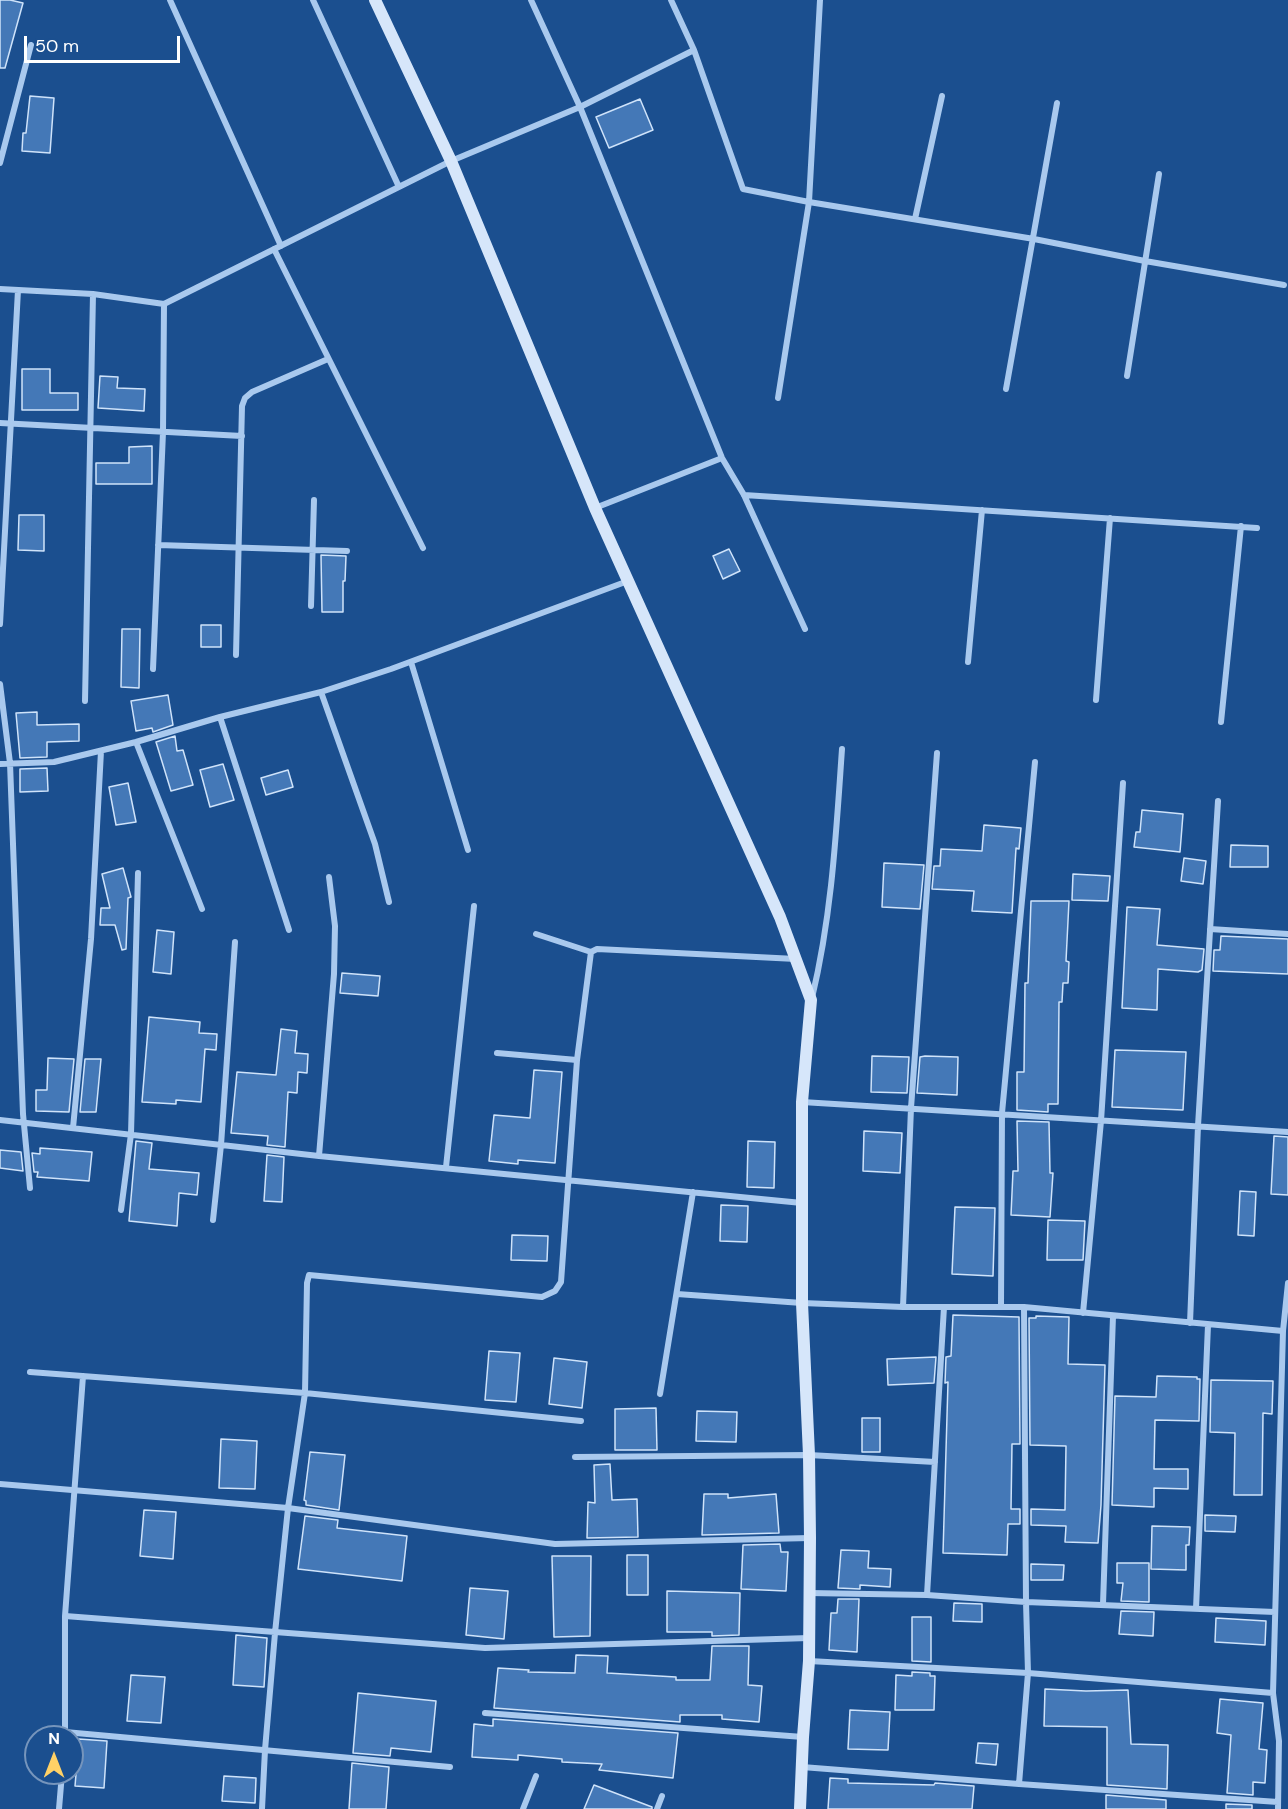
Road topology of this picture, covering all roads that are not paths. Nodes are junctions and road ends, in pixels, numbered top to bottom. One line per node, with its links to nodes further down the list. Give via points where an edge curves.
1 (170, 0): 19 (street)
2 (313, 0): 15 (street)
3 (375, 0): 12 (street)
4 (531, 0): 11 (street)
5 (671, 0): 8 (street)
6 (820, 0): 16 (street)
7 (31, 45): 13 (street)
8 (694, 50): 11 (street); 16 (street, via 743,189)
9 (942, 96): 17 (street)
10 (1057, 103): 18 (street)
11 (580, 107): 12 (street); 36 (street)
12 (451, 161): 15 (street); 39 (street)
13 (0, 163)
14 (1159, 174): 21 (street)
15 (399, 187): 19 (street)
16 (809, 202): 17 (street); 30 (street)
17 (915, 219): 18 (street)
18 (1034, 239): 21 (street); 29 (street)
19 (281, 246): 20 (street)
20 (274, 249): 26 (street); 27 (street)
21 (1145, 261): 22 (street); 28 (street)
22 (1284, 285)
23 (0, 288): 24 (street)
24 (18, 290): 25 (street); 32 (street)
25 (93, 294): 26 (street); 33 (street)
26 (165, 304): 34 (street)
27 (328, 359): 35 (street, via 245,398); 46 (street)
28 (1127, 376)
29 (1006, 389)
30 (778, 398)
31 (0, 423): 32 (street)
32 (9, 424): 33 (street); 51 (street)
33 (89, 428): 34 (street); 60 (street)
34 (162, 432): 35 (street); 44 (street)
35 (242, 436): 45 (street)
36 (723, 458): 37 (street); 39 (street)
37 (744, 495): 40 (street); 52 (street)
38 (314, 500): 47 (street)
39 (595, 508): 49 (street)
40 (982, 510): 41 (street); 55 (street)
41 (1110, 518): 42 (street); 59 (street)
42 (1241, 526): 43 (street); 62 (street)
43 (1257, 528)
44 (158, 545): 45 (street); 56 (street)
45 (239, 547): 47 (street); 53 (street)
46 (423, 548)
47 (312, 549): 48 (street); 50 (street)
48 (346, 550)
49 (628, 581): 54 (street); 84 (street)
50 (311, 606)
51 (0, 624)
52 (805, 629)
53 (236, 655)
54 (411, 662): 58 (street); 72 (street)
55 (968, 662)
56 (153, 669)
57 (0, 684): 68 (street)
58 (321, 693): 61 (street); 75 (street, via 375,844)
59 (1096, 700)
60 (85, 701)
61 (220, 717): 63 (street); 79 (street)
62 (1221, 722)
63 (136, 742): 65 (street); 77 (street)
64 (842, 749): 85 (street, via 831,896)
65 (101, 751): 68 (street, via 54,762); 95 (street, via 91,939)
66 (937, 753): 89 (street)
67 (1035, 762): 90 (street)
68 (10, 763): 69 (street); 93 (street)
69 (0, 764)
70 (1122, 783): 92 (street)
71 (1218, 801): 78 (street)
72 (468, 850)
73 (138, 873): 97 (street)
74 (329, 877): 99 (street, via 335,926 334,974)
75 (389, 902)
76 (474, 906): 100 (street)
77 (202, 909)
78 (1210, 928): 81 (street); 94 (street)
79 (289, 930)
80 (537, 934): 83 (street)
81 (1288, 934)
82 (235, 942): 98 (street)
83 (591, 952): 84 (street, via 597,949); 87 (street)
84 (796, 959): 85 (street)
85 (811, 1000): 88 (street)
86 (497, 1053): 87 (street)
87 (577, 1060): 101 (street)
88 (802, 1102): 89 (street); 104 (street)
89 (911, 1108): 90 (street); 111 (street)
90 (1002, 1113): 92 (street); 110 (street)
91 (0, 1120): 93 (street)
92 (1101, 1121): 94 (street); 114 (street)
93 (24, 1122): 95 (street); 102 (street)
94 (1198, 1126): 96 (street); 116 (street)
95 (74, 1128): 97 (street)
96 (1288, 1132)
97 (130, 1134): 98 (street); 105 (street)
98 (221, 1145): 99 (street); 106 (street)
99 (319, 1156): 100 (street)
100 (446, 1167): 101 (street)
101 (569, 1182): 103 (street); 121 (street, via 561,1281 555,1292 542,1297 309,1275)
102 (30, 1188)
103 (693, 1192): 104 (street); 108 (street)
104 (803, 1203): 109 (street)
105 (121, 1210)
106 (213, 1220)
107 (1288, 1283): 118 (street)
108 (677, 1294): 109 (street); 122 (street)
109 (802, 1303): 111 (street); 124 (street)
110 (1001, 1306): 112 (street); 113 (street)
111 (903, 1307): 112 (street)
112 (944, 1307): 126 (street)
113 (1024, 1307): 114 (street); 133 (street)
114 (1083, 1313): 115 (street)
115 (1113, 1316): 116 (street); 134 (street)
116 (1190, 1323): 117 (street)
117 (1208, 1325): 118 (street); 135 (street)
118 (1283, 1331): 136 (street)
119 (30, 1372): 120 (street)
120 (83, 1376): 121 (street); 128 (street)
121 (305, 1393): 123 (street); 129 (street)
122 (660, 1394)
123 (581, 1421)
124 (808, 1455): 125 (street); 126 (street); 130 (street)
125 (575, 1457)
126 (935, 1462): 132 (street)
127 (0, 1484): 128 (street)
128 (74, 1491): 129 (street); 137 (street)
129 (288, 1508): 130 (street, via 555,1544); 138 (street)
130 (810, 1538): 131 (street)
131 (809, 1593): 132 (street); 139 (street)
132 (927, 1595): 133 (street)
133 (1026, 1602): 134 (street); 141 (street)
134 (1103, 1604): 135 (street)
135 (1196, 1609): 136 (street)
136 (1275, 1612): 142 (street)
137 (65, 1616): 138 (street); 144 (street)
138 (275, 1633): 139 (street, via 485,1648); 149 (street)
139 (808, 1638): 140 (street)
140 (809, 1661): 141 (street); 146 (street)
141 (1028, 1673): 142 (street); 153 (street)
142 (1273, 1693): 147 (street)
143 (485, 1713): 146 (street)
144 (65, 1725)
145 (84, 1736): 149 (street)
146 (803, 1737): 151 (street)
147 (1280, 1741): 148 (street); 156 (street)
148 (1288, 1742)
149 (265, 1750): 150 (street); 158 (street)
150 (450, 1767)
151 (801, 1767): 153 (street); 161 (street)
152 (537, 1776): 159 (street)
153 (1019, 1784): 156 (street)
154 (61, 1785): 157 (street)
155 (662, 1796): 160 (street)
156 (1278, 1805)
157 (59, 1809)
158 (262, 1809)
159 (523, 1809)
160 (657, 1809)
161 (800, 1809)

